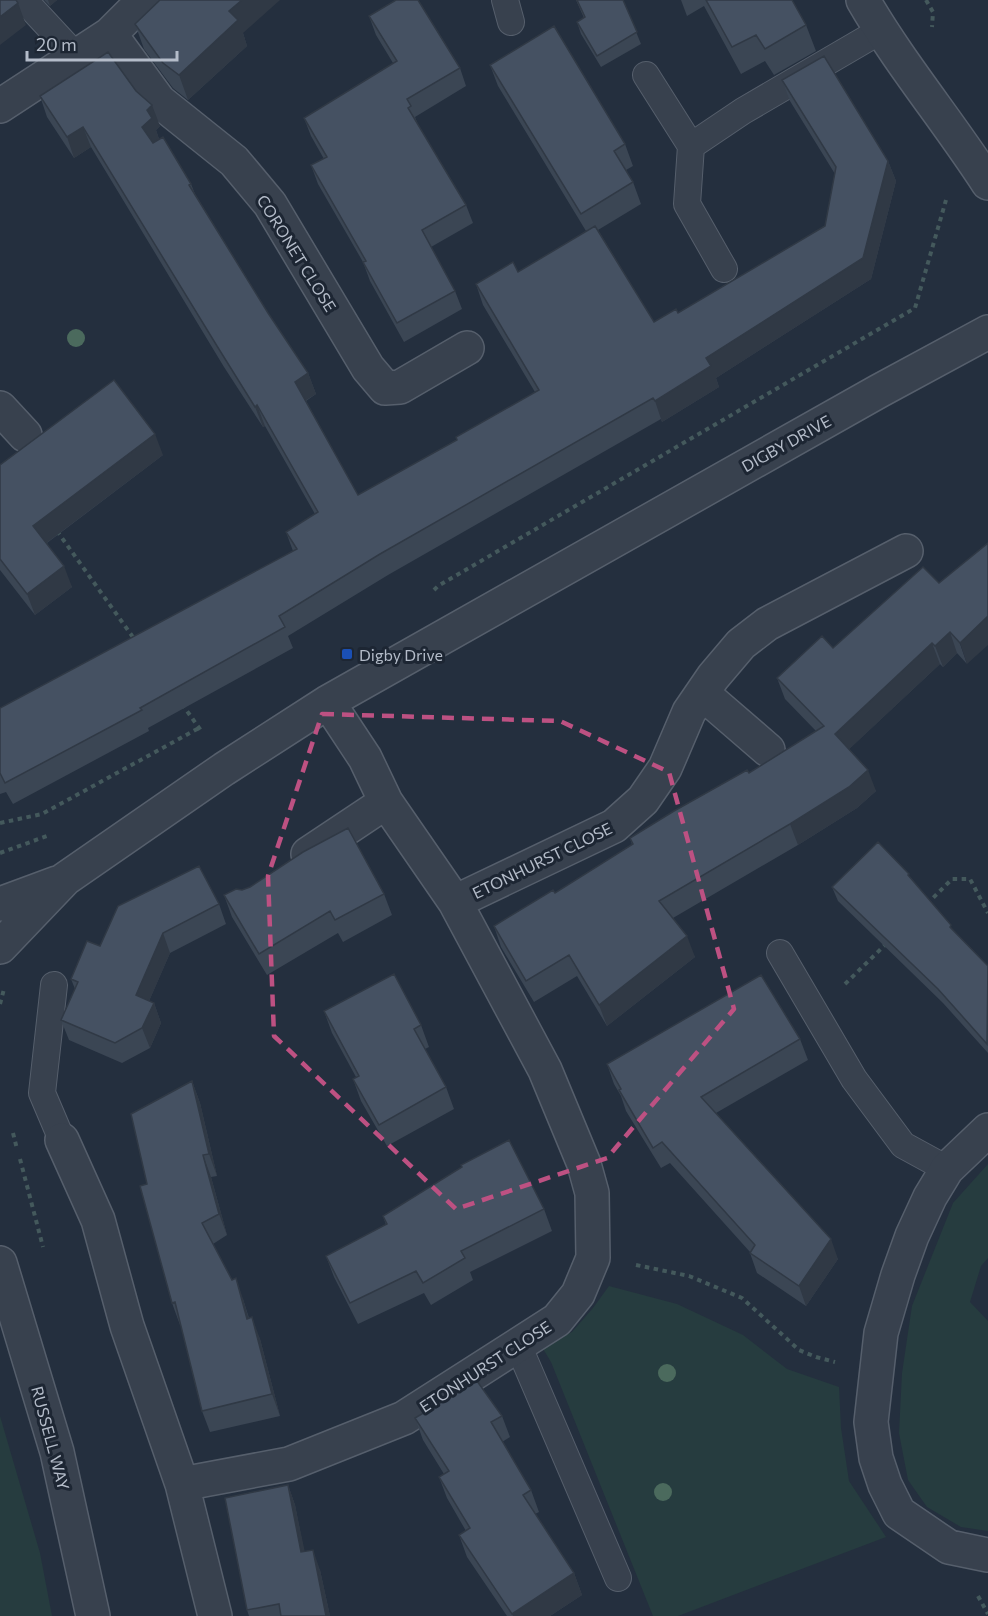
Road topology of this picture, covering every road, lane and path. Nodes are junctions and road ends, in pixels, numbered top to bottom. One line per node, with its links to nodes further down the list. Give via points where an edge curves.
1 (24, 0): 6 (lane)
2 (144, 0): 5 (street)
3 (863, 0): 4 (street)
4 (880, 30): 9 (street); 10 (lane)
5 (111, 34): 6 (street); 14 (street, CORONET CLOSE, via 159,101 234,161 270,204 368,368 385,388 400,387)
6 (77, 57): 8 (street)
7 (646, 75): 10 (lane)
8 (0, 106)
9 (962, 142): 11 (street); 19 (path, via 915,308 438,586)
10 (691, 146): 12 (lane, via 687,204)
11 (988, 183)
12 (724, 269)
13 (988, 332): 23 (street, DIGBY DRIVE)
14 (467, 348)
15 (0, 408): 16 (street)
16 (25, 435)
17 (52, 524): 20 (path)
18 (906, 551): 21 (street, ETONHURST CLOSE, via 767,624 741,644)
19 (430, 595)
20 (136, 641)
21 (702, 693): 26 (street); 31 (street, ETONHURST CLOSE, via 689,712 665,768 643,800 614,826)
22 (178, 699): 24 (path)
23 (328, 702): 27 (street, ETONHURST CLOSE, via 365,758); 30 (street, DIGBY DRIVE)
24 (199, 728): 25 (path); 28 (path, via 42,814)
25 (204, 736)
26 (768, 750)
27 (386, 802): 29 (street); 31 (street, ETONHURST CLOSE)
28 (0, 823)
29 (288, 867)
30 (66, 879): 32 (street, DIGBY DRIVE); 36 (street, DIGBY DRIVE)
31 (455, 902): 45 (street, ETONHURST CLOSE, via 545,1071 584,1164 592,1193)
32 (0, 904)
33 (926, 904): 34 (path, via 952,879 970,879)
34 (988, 913)
35 (893, 937): 41 (path)
36 (0, 947)
37 (780, 953): 41 (lane)
38 (54, 985): 43 (lane, via 42,1093)
39 (4, 988): 40 (path)
40 (0, 1004)
41 (816, 1011): 44 (lane, via 854,1079 903,1145)
42 (988, 1130): 44 (street)
43 (62, 1140): 49 (street, via 98,1220 128,1326)
44 (947, 1169): 48 (street, via 930,1197 898,1275 881,1333)
45 (593, 1258): 47 (street, ETONHURST CLOSE, via 578,1294 557,1320); 48 (path, via 689,1276 742,1298 799,1350 833,1362)
46 (0, 1263): 52 (street, RUSSELL WAY, via 57,1452)
47 (518, 1345): 49 (street, ETONHURST CLOSE, via 404,1418 289,1464); 51 (lane)
48 (877, 1365): 50 (street, via 871,1422 876,1458 899,1513 949,1547)
49 (183, 1484): 53 (street)
50 (981, 1554)
51 (618, 1578)
52 (93, 1616)
53 (215, 1616)

